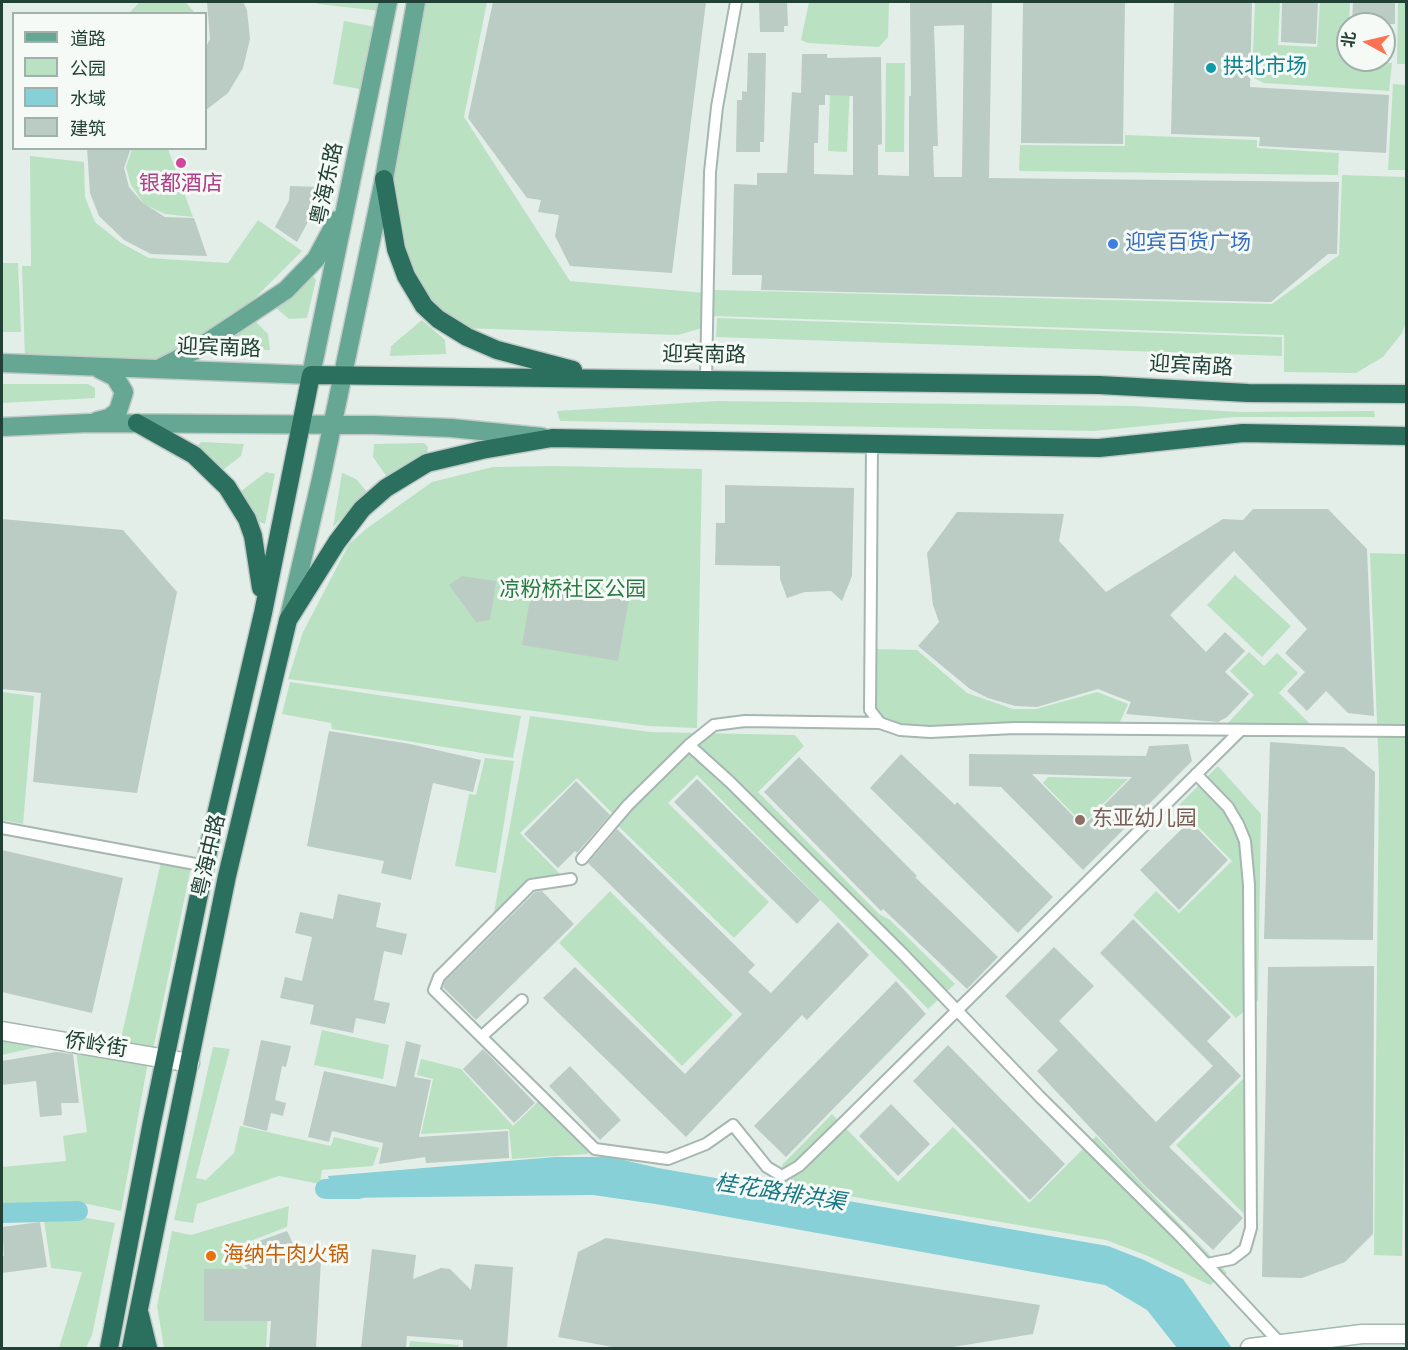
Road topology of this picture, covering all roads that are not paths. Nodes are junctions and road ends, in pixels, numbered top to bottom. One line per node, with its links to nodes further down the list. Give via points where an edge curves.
1 (388, 2): 5 (main road, 粤海东路)
2 (416, 2): 4 (main road)
3 (736, 2): 12 (lane, via 710,172)
4 (384, 180): 10 (main road); 11 (highway, via 396,249 406,276 424,306 438,319 497,350)
5 (347, 203): 8 (main road, via 316,259 286,290 194,351); 9 (main road, 粤海东路)
6 (2, 363): 7 (main road, 迎宾南路)
7 (91, 366): 8 (main road, 迎宾南路); 14 (main road, via 115,377 124,392 118,411 109,418)
8 (156, 369): 9 (main road, 迎宾南路)
9 (311, 375): 10 (highway, 迎宾南路); 16 (highway, 粤海中路)
10 (343, 375): 11 (highway, 迎宾南路); 17 (main road, 粤海中路)
11 (604, 377): 12 (highway, 迎宾南路)
12 (706, 379): 13 (highway, 迎宾南路)
13 (1407, 394)
14 (89, 423): 15 (main road); 18 (main road)
15 (137, 423): 16 (main road); 22 (highway, via 194,455 213,471 237,502 250,527 259,560)
16 (301, 425): 17 (main road); 22 (highway, 粤海中路)
17 (333, 425): 20 (main road, via 451,428); 23 (main road, 粤海中路)
18 (2, 427)
19 (1407, 436): 21 (highway, via 1243,433 1099,448)
20 (552, 438): 21 (highway); 23 (highway, via 427,464 386,488 362,509 336,542)
21 (872, 444): 24 (lane, via 870,710)
22 (263, 613): 31 (highway, 粤海中路)
23 (288, 620): 38 (highway, 粤海中路, via 227,876)
24 (880, 723): 25 (lane, via 900,730 930,732 1015,728); 27 (lane, via 745,721 714,725)
25 (1241, 730): 26 (lane); 28 (lane)
26 (1407, 731)
27 (689, 745): 30 (lane); 34 (lane)
28 (1196, 774): 34 (lane); 39 (lane, via 1228,807 1238,824 1245,841 1249,885 1251,1228 1245,1249 1232,1259)
29 (2, 828): 31 (lane)
30 (582, 859)
31 (206, 866): 37 (highway, 粤海中路)
32 (571, 879): 36 (lane, via 531,885 439,977 434,990)
33 (522, 1000): 36 (lane)
34 (957, 1009): 36 (lane, via 799,1166 782,1176 767,1167 733,1125 706,1144 668,1159 595,1149); 39 (lane)
35 (2, 1031): 37 (street, 侨岭街)
36 (482, 1036)
37 (167, 1057): 38 (street, 侨岭街); 43 (highway, 粤海中路)
38 (190, 1063): 40 (highway, 粤海中路)
39 (1207, 1264): 42 (lane)
40 (139, 1311): 44 (highway, 粤海中路); 45 (highway)
41 (1407, 1336): 42 (street, via 1362,1334); 47 (street)
42 (1280, 1343): 46 (street)
43 (108, 1344)
44 (131, 1348)
45 (148, 1348)
46 (1250, 1348)
47 (1406, 1348)

